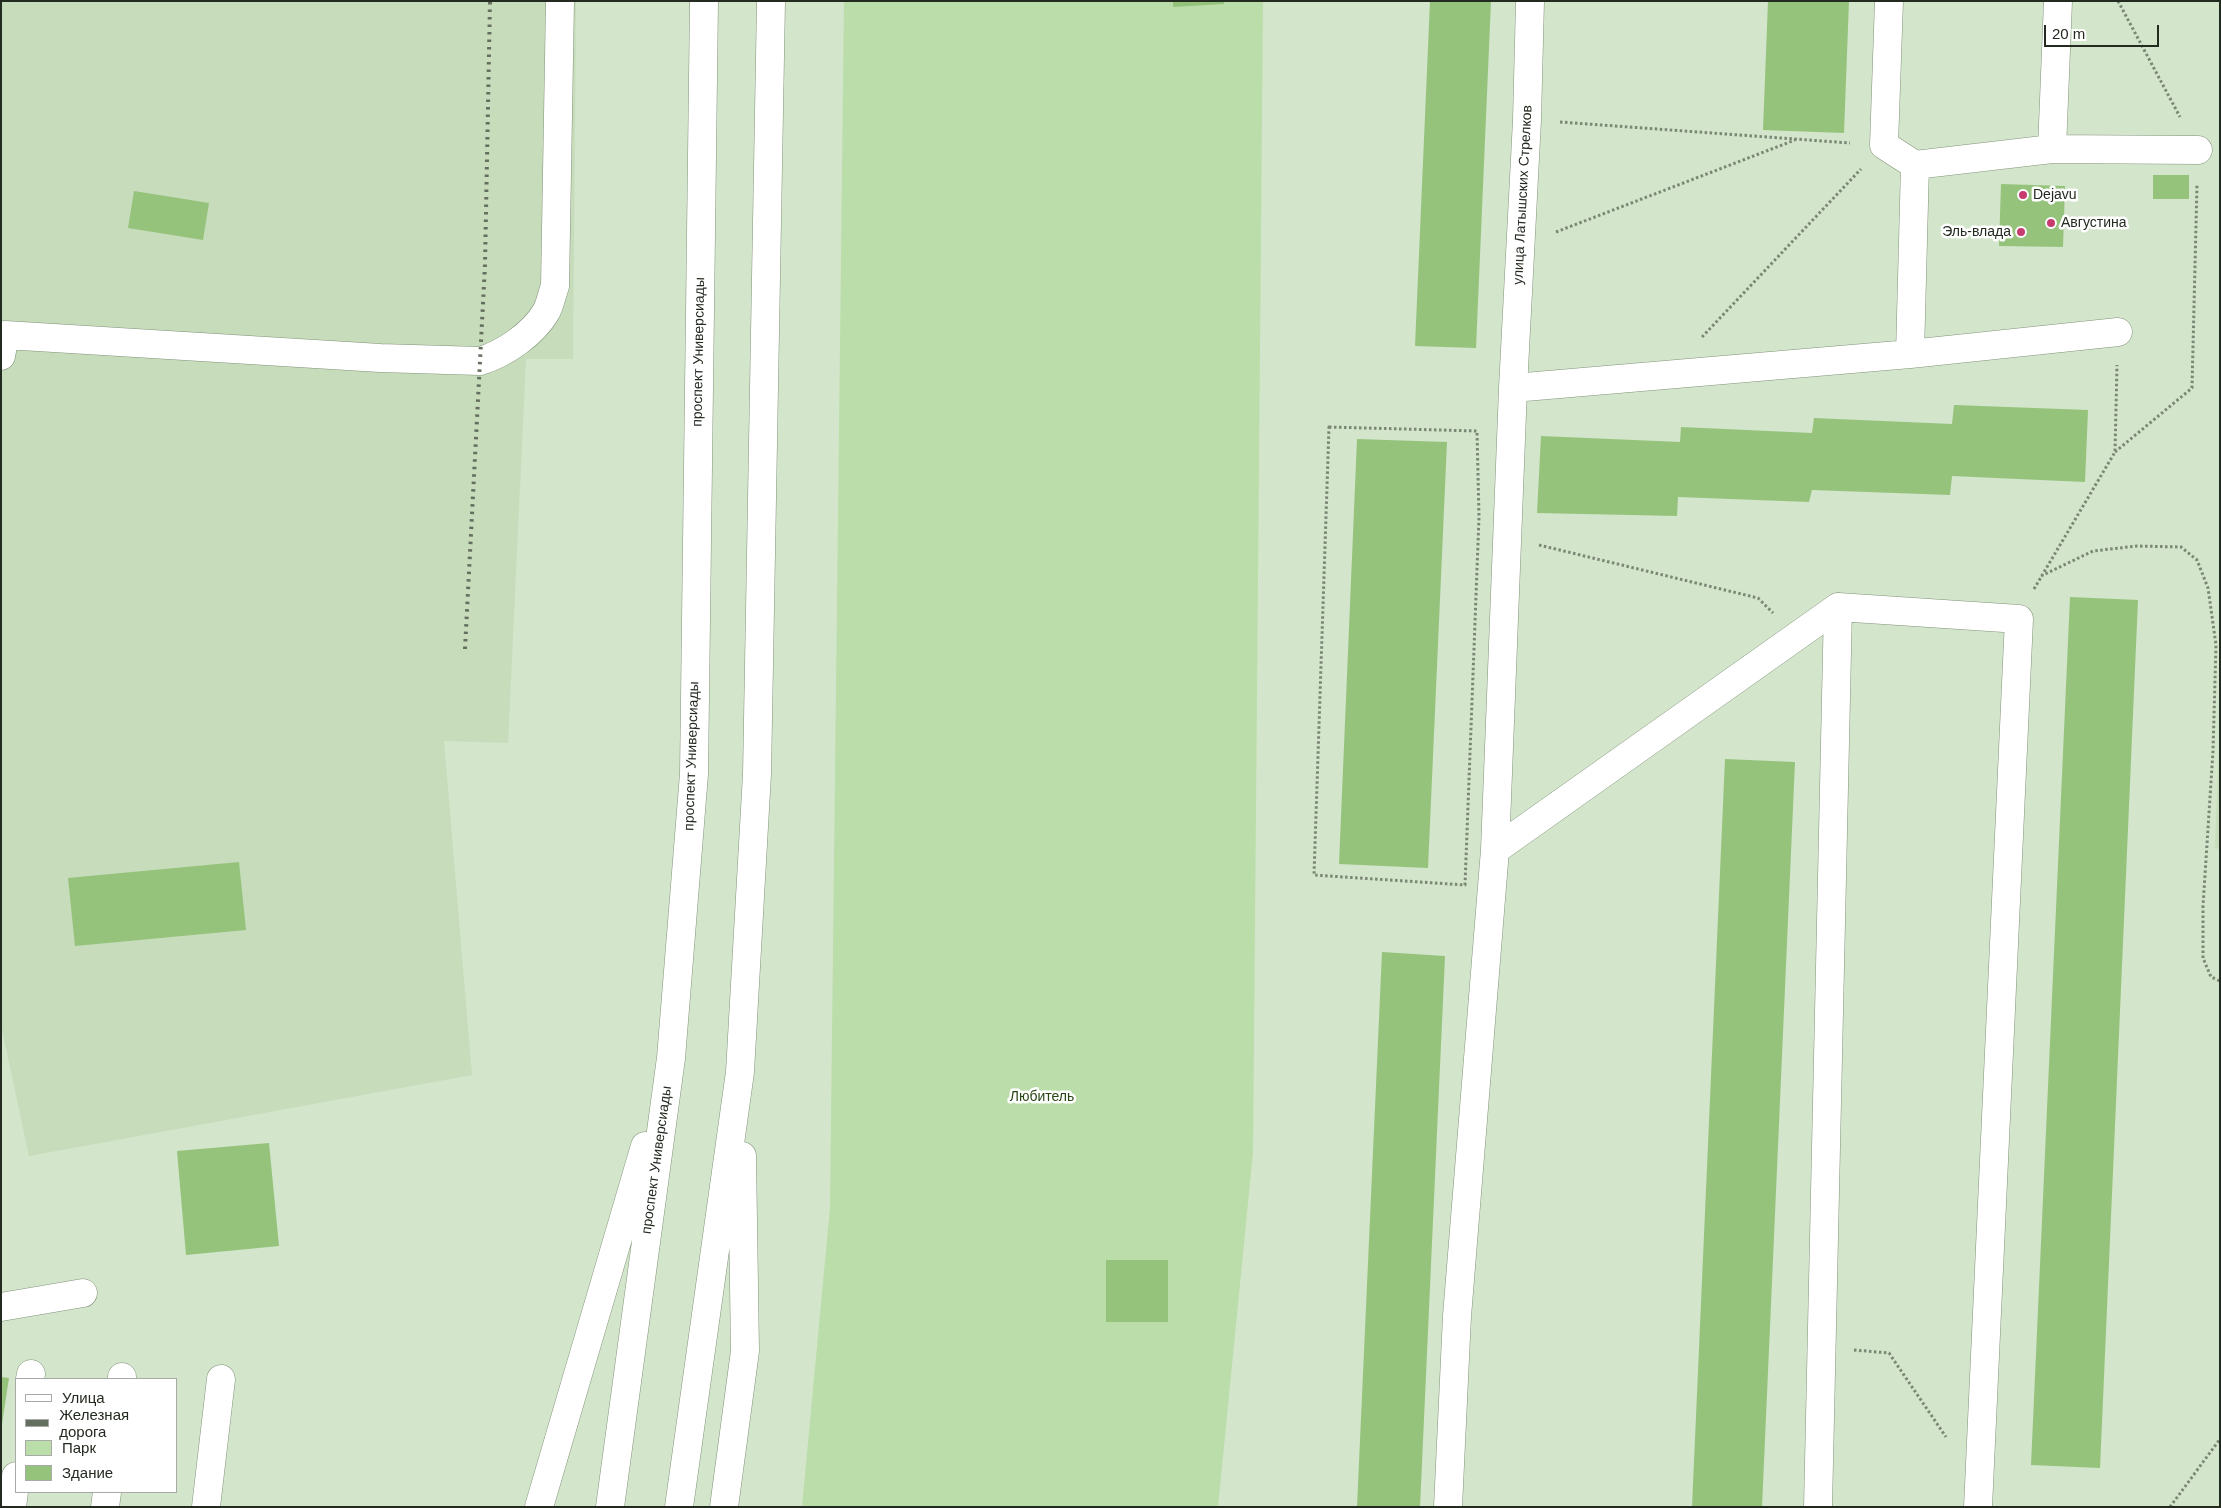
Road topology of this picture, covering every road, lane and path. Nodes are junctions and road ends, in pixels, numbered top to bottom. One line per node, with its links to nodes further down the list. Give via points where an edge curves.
1 (560, 1): 17 (main road, via 555,286 546,312 522,339 494,357 480,361 380,358 4,335)
2 (704, 1): 30 (main road, проспект Универсиады, via 694,774)
3 (771, 1): 31 (main road, via 758,774)
4 (1530, 1): 8 (main road, улица Латышских Стрелков)
5 (1889, 1): 10 (main road)
6 (2058, 1): 11 (main road)
7 (2118, 1): 12 (path)
8 (1527, 120): 9 (path); 14 (main road, улица Латышских Стрелков)
9 (1798, 139): 10 (path); 14 (path)
10 (1884, 145): 13 (main road); 18 (path)
11 (2052, 149): 12 (main road); 13 (main road)
12 (2198, 150): 21 (path, via 2192,388)
13 (1915, 165): 16 (main road)
14 (1520, 246): 19 (main road, улица Латышских Стрелков)
15 (2118, 332): 16 (main road); 21 (path)
16 (1910, 354): 18 (main road)
17 (1, 356)
18 (1666, 375): 19 (main road)
19 (1513, 388): 22 (main road, улица Латышских Стрелков)
20 (1477, 431): 28 (path, via 1330,427 1314,875)
21 (2116, 452): 23 (path)
22 (1507, 537): 26 (path, via 1758,598); 27 (main road, улица Латышских Стрелков)
23 (2041, 576): 25 (path); 29 (path, via 2093,551 2137,546 2181,547 2197,560 2208,588 2216,644 2203,906 2204,958 2211,977)
24 (1838, 607): 25 (main road); 26 (main road); 34 (main road)
25 (2019, 619): 39 (main road)
26 (1797, 636): 27 (main road)
27 (1495, 850): 47 (main road, улица Латышских Стрелков, via 1457,1316)
28 (1465, 886)
29 (2220, 981)
30 (671, 1058): 43 (main road); 44 (main road, проспект Универсиады)
31 (740, 1072): 45 (main road); 46 (main road, via 746,1352)
32 (83, 1292): 33 (main road)
33 (1, 1307)
34 (1821, 1346): 39 (path, via 1889,1354); 48 (main road)
35 (221, 1379): 42 (main road)
36 (2220, 1439): 49 (path)
37 (15, 1484): 40 (main road)
38 (107, 1493): 41 (main road)
39 (1978, 1496)
40 (12, 1507)
41 (105, 1507)
42 (206, 1507)
43 (539, 1507)
44 (610, 1507)
45 (679, 1507)
46 (724, 1507)
47 (1448, 1507)
48 (1818, 1507)
49 (2170, 1507)

